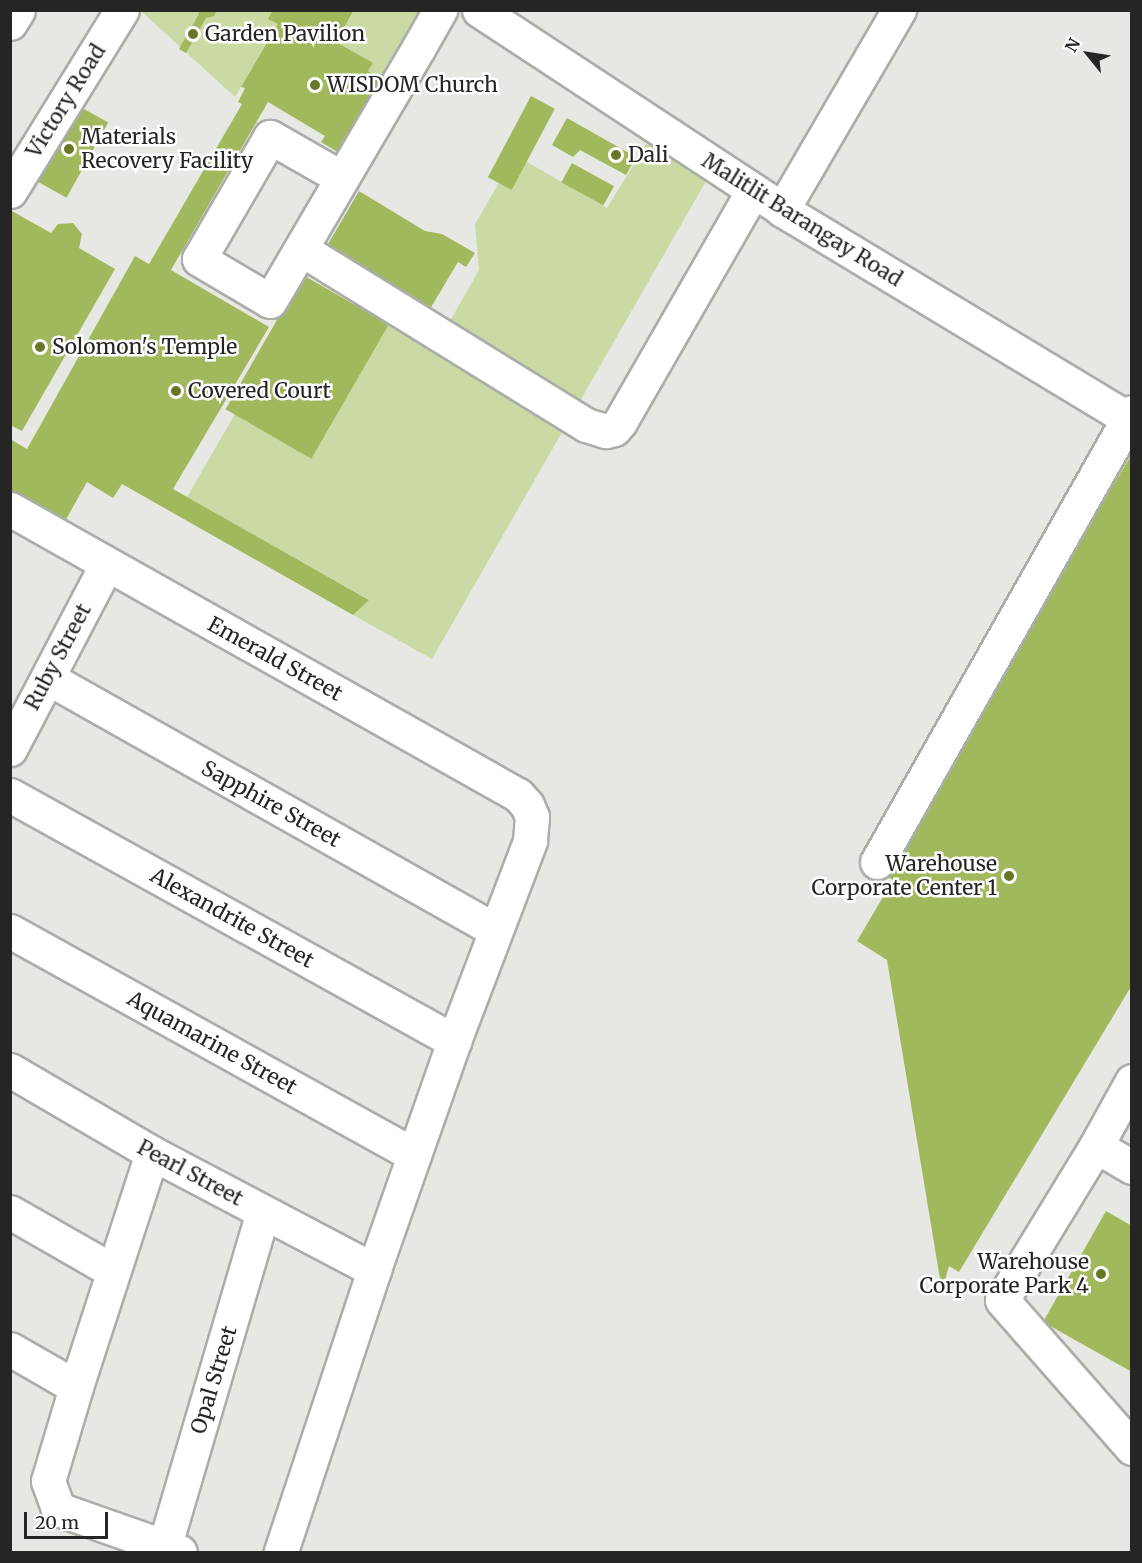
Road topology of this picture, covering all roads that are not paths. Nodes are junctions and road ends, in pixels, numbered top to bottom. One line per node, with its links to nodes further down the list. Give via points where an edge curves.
1 (18, 10): 6 (street)
2 (122, 10): 8 (street, Victory Road)
3 (440, 10): 7 (street)
4 (479, 10): 9 (street, Malitlit Barangay Road)
5 (899, 10): 10 (street)
6 (10, 23)
7 (342, 178): 11 (street); 11 (street, via 270,137 199,259 270,301)
8 (10, 191)
9 (753, 191): 10 (street, Malitlit Barangay Road); 11 (street, via 620,422 606,431 586,425)
10 (782, 210): 12 (street, Malitlit Barangay Road)
11 (301, 249)
12 (1130, 417): 18 (street)
13 (10, 509): 14 (street, Emerald Street)
14 (106, 565): 15 (street, Ruby Street); 19 (street, Emerald Street, via 518,795 532,817 530,841)
15 (48, 678): 16 (street, Ruby Street); 19 (street, Sapphire Street)
16 (10, 749)
17 (10, 795): 21 (street, Alexandrite Street)
18 (877, 862)
19 (495, 930): 21 (street)
20 (10, 931): 26 (street, Aquamarine Street)
21 (454, 1041): 26 (street)
22 (10, 1070): 25 (street, Pearl Street)
23 (1131, 1081): 24 (street)
24 (1096, 1146): 27 (street); 34 (street, via 1002,1300)
25 (152, 1153): 29 (street, Pearl Street); 31 (street)
26 (414, 1155): 30 (street)
27 (1131, 1167)
28 (10, 1212): 31 (street)
29 (263, 1212): 30 (street, Pearl Street); 35 (street, Opal Street)
30 (374, 1270): 36 (street)
31 (113, 1271): 33 (street)
32 (10, 1349): 33 (street)
33 (76, 1387): 35 (street, via 48,1481 58,1509)
34 (1131, 1448)
35 (172, 1550)
36 (282, 1552)

